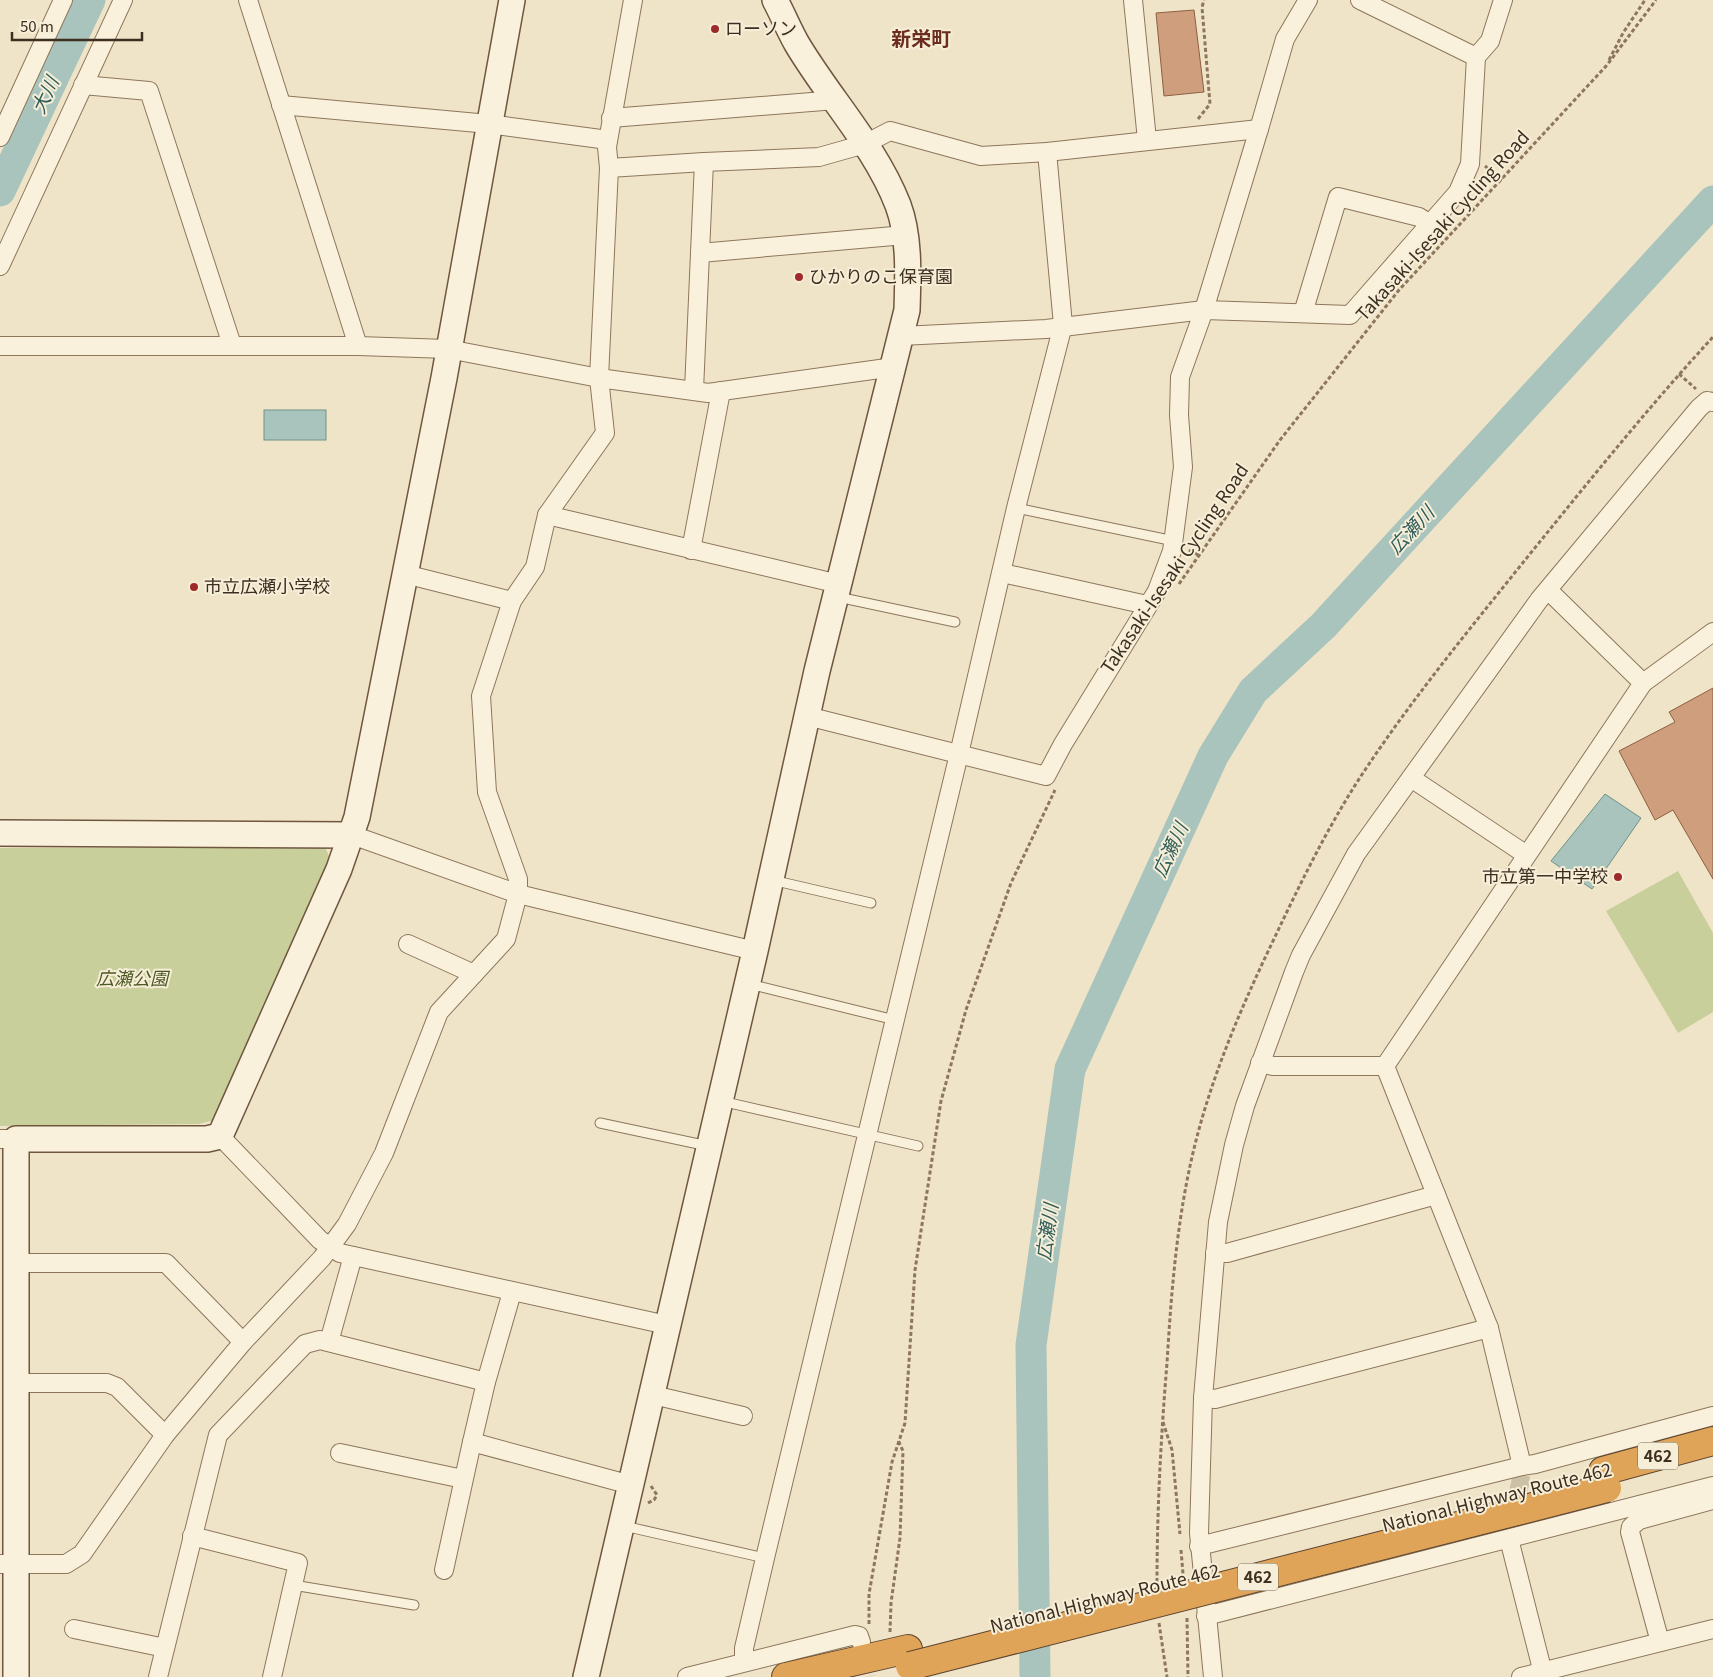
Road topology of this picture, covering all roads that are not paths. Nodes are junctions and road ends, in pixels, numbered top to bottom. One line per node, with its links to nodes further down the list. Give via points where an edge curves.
1 (63, 0): 18 (street)
2 (123, 0): 12 (street)
3 (248, 0): 14 (street)
4 (508, 0): 16 (street)
5 (633, 0): 15 (street)
6 (775, 0): 13 (street, via 797,44)
7 (1133, 0): 20 (street)
8 (1308, 0): 17 (street, via 1285,39)
9 (1360, 0): 11 (street)
10 (1503, 0): 11 (street, via 1490,41)
11 (1476, 57): 25 (street, via 1470,164 1458,192)
12 (83, 85): 28 (street); 33 (street, via 148,91)
13 (836, 100): 15 (street); 21 (street)
14 (282, 105): 16 (street); 35 (street)
15 (611, 118): 19 (street)
16 (489, 124): 19 (street); 36 (street)
17 (1259, 129): 20 (street); 29 (street)
18 (0, 136)
19 (608, 140): 24 (street)
20 (1147, 140): 22 (street)
21 (865, 144): 22 (street, via 890,131 981,156); 23 (street, via 819,158); 26 (street, via 888,183)
22 (1047, 152): 31 (street)
23 (704, 162): 24 (street); 27 (street)
24 (609, 168): 38 (street)
25 (1430, 224): 30 (street, via 1350,315); 30 (street, via 1419,217 1338,197)
26 (905, 234): 27 (street); 32 (street, via 908,280)
27 (700, 253): 39 (street)
28 (0, 266)
29 (1204, 310): 30 (street); 31 (street); 44 (street, via 1180,377 1183,467)
30 (1303, 313)
31 (1063, 325): 32 (street, via 1046,329); 42 (street)
32 (901, 336): 37 (street)
33 (232, 345): 34 (street); 35 (street)
34 (0, 346)
35 (358, 346): 36 (street)
36 (448, 349): 38 (street); 47 (street)
37 (894, 367): 40 (street); 48 (street)
38 (599, 378): 39 (street); 43 (street, via 605,433)
39 (694, 390): 40 (street)
40 (721, 391): 45 (street)
41 (1706, 397): 49 (street, via 1707,402)
42 (1016, 508): 44 (lane); 46 (street)
43 (547, 515): 45 (street); 50 (street, via 535,567)
44 (1174, 541): 51 (street, via 1157,591)
45 (690, 550): 48 (street)
46 (1002, 573): 51 (street); 56 (street)
47 (405, 574): 50 (street); 59 (street)
48 (838, 590): 52 (lane); 55 (street)
49 (1548, 590): 54 (street); 57 (street)
50 (512, 601): 62 (street, via 481,696 487,792 518,879)
51 (1147, 605): 56 (street, via 1046,776)
52 (955, 622)
53 (1713, 632): 54 (street)
54 (1643, 683): 60 (street)
55 (807, 716): 56 (street); 61 (street)
56 (959, 754): 68 (street)
57 (1411, 778): 60 (street); 69 (street, via 1356,854 1301,956)
58 (0, 833): 59 (street)
59 (352, 835): 62 (street); 74 (street)
60 (1526, 854): 70 (street)
61 (770, 879): 63 (lane); 65 (street)
62 (518, 894): 65 (street); 66 (street, via 506,939)
63 (872, 902)
64 (408, 944): 66 (street)
65 (755, 951): 67 (street)
66 (474, 974): 79 (street, via 439,1012 384,1154 347,1224)
67 (746, 983): 68 (lane); 71 (street)
68 (895, 1020): 73 (street)
69 (1260, 1063): 70 (street, via 1273,1066); 80 (street, via 1234,1145)
70 (1384, 1066): 78 (street)
71 (719, 1101): 73 (lane); 76 (street)
72 (600, 1123): 76 (lane)
73 (868, 1134): 77 (lane); 109 (street)
74 (220, 1136): 75 (street, via 207,1139); 79 (street)
75 (8, 1139): 82 (street)
76 (708, 1146): 84 (street)
77 (918, 1146)
78 (1436, 1195): 80 (street, via 1228,1253); 85 (street)
79 (329, 1247): 81 (street); 86 (street)
80 (1215, 1253): 91 (street)
81 (353, 1256): 83 (street); 87 (street)
82 (16, 1263): 86 (street, via 166,1263); 89 (street)
83 (512, 1292): 84 (street); 88 (street)
84 (667, 1325): 90 (street)
85 (1489, 1328): 91 (street, via 1215,1399); 99 (street)
86 (244, 1342): 94 (street)
87 (329, 1342): 88 (street); 106 (street, via 320,1340 305,1344 218,1435)
88 (486, 1382): 96 (street)
89 (15, 1383): 94 (street, via 107,1383 117,1387); 110 (street)
90 (653, 1395): 92 (street); 102 (street)
91 (1203, 1398): 108 (street)
92 (743, 1416)
93 (1713, 1416): 99 (street)
94 (165, 1435): 110 (street, via 82,1554 66,1564)
95 (1713, 1441): 101 (highway, National Highway Route 462 / 462)
96 (472, 1442): 100 (street); 102 (street)
97 (340, 1453): 100 (street)
98 (1713, 1461): 101 (highway, National Highway Route 462 / 462)
99 (1522, 1466): 108 (street)
100 (464, 1479): 111 (street)
101 (1605, 1480): 120 (highway, National Highway Route 462 / 462)
102 (631, 1485): 105 (street)
103 (1713, 1486): 107 (street)
104 (1713, 1500): 118 (street, via 1639,1520 1631,1527)
105 (622, 1525): 109 (lane); 126 (street)
106 (192, 1536): 112 (street, via 298,1563); 119 (street)
107 (1509, 1539): 114 (street); 122 (street)
108 (1199, 1546): 114 (street)
109 (765, 1558): 121 (street, via 744,1648)
110 (8, 1564): 123 (street)
111 (444, 1570)
112 (293, 1585): 113 (lane); 125 (street)
113 (414, 1604)
114 (1206, 1616): 130 (street)
115 (1713, 1628): 118 (street)
116 (74, 1629): 119 (street)
117 (866, 1635): 121 (street)
118 (1660, 1642): 122 (street)
119 (165, 1648): 124 (street)
120 (903, 1651): 128 (highway, National Highway Route 462 / 462); 129 (highway, National Highway Route 462 / 462)
121 (744, 1662): 127 (street)
122 (1543, 1674): 131 (street)
123 (16, 1677)
124 (158, 1677)
125 (272, 1677)
126 (586, 1677)
127 (688, 1677)
128 (786, 1677)
129 (869, 1677)
130 (1213, 1677)
131 (1521, 1677)

